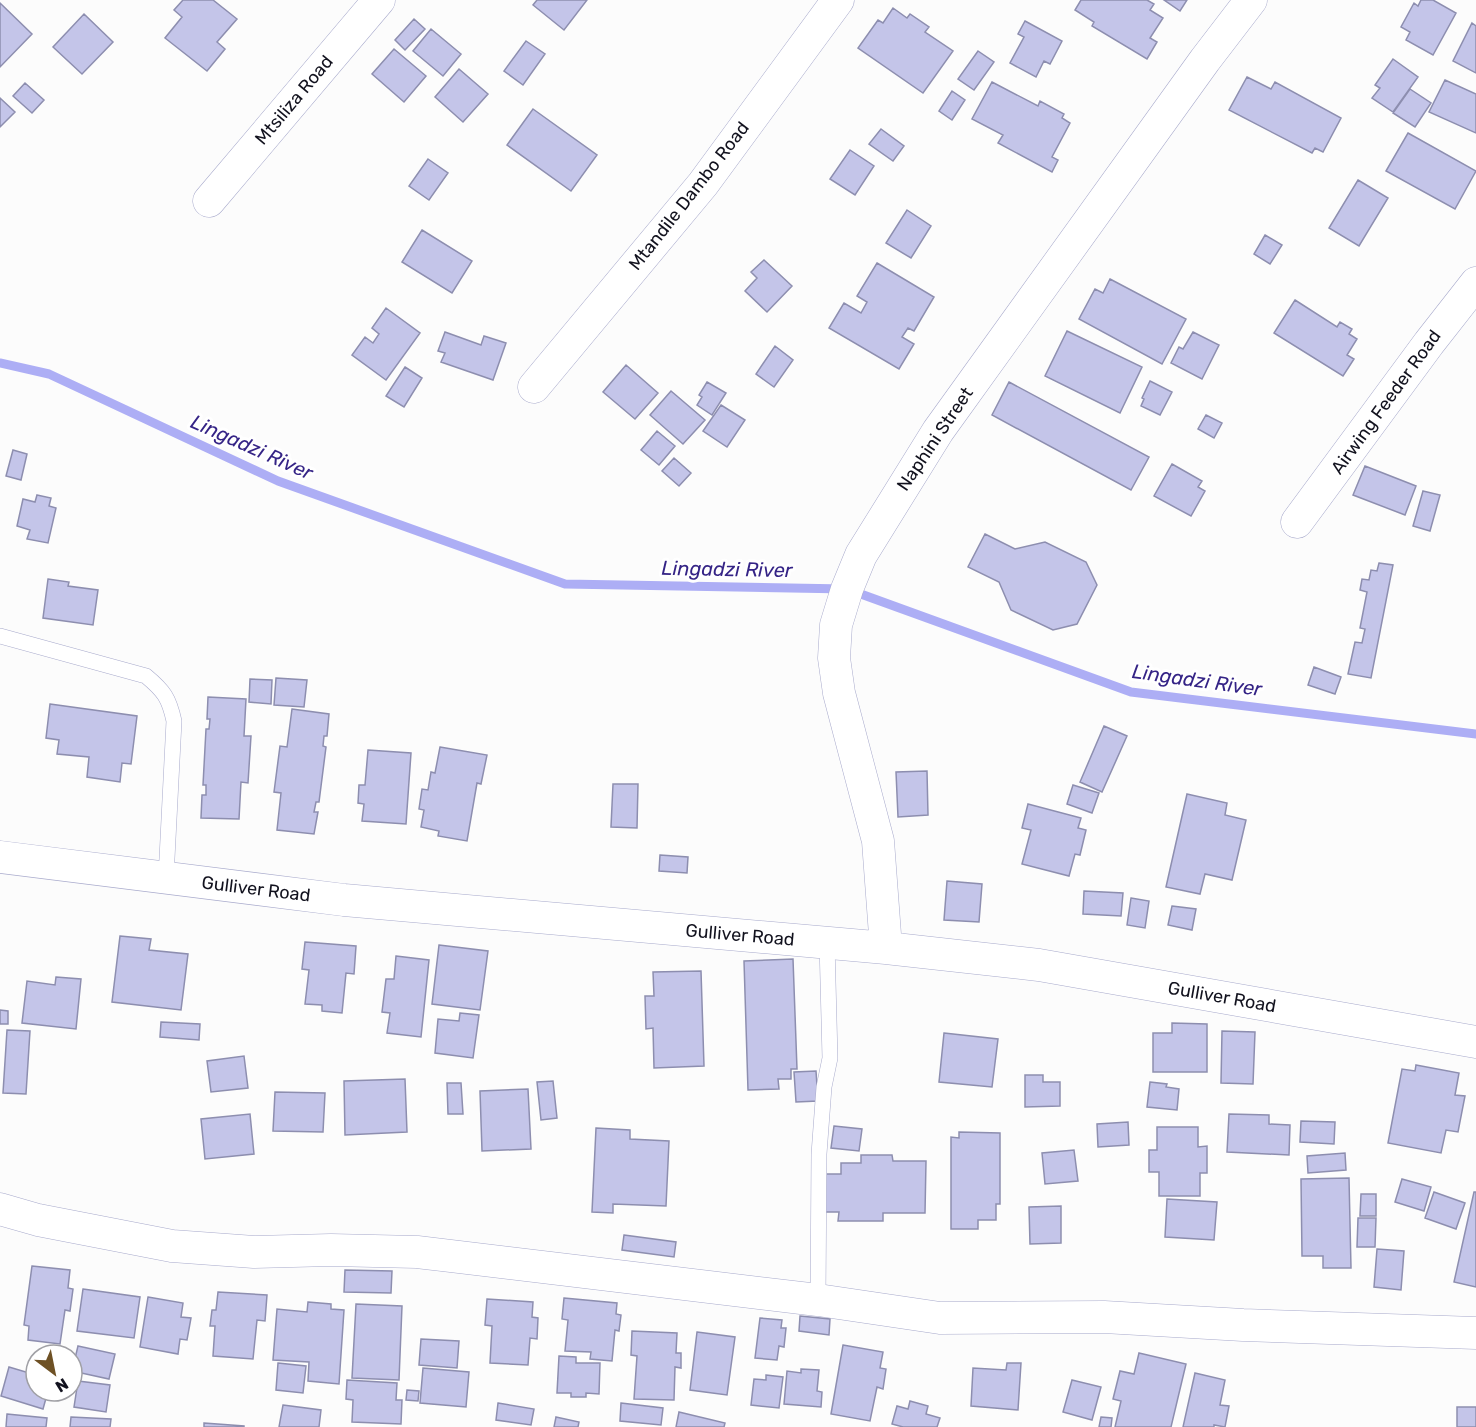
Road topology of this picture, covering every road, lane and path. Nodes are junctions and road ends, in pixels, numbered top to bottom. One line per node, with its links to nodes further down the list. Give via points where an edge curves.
1 (379, 0): 4 (street, Mtsiliza Road)
2 (838, 0): 6 (street, Mtandile Dambo Road, via 703,184)
3 (1251, 0): 12 (street, Naphini Street, via 938,431 861,555 847,589 836,625 834,658 839,693 878,840)
4 (209, 201)
5 (1476, 283): 7 (street, Airwing Feeder Road)
6 (534, 387)
7 (1297, 522)
8 (0, 636): 10 (lane, via 146,676 170,702 174,721)
9 (0, 857): 10 (street, Gulliver Road)
10 (166, 878): 11 (street, Gulliver Road, via 344,900)
11 (827, 943): 12 (street, Gulliver Road); 15 (lane, via 830,1058 819,1154)
12 (886, 948): 13 (street, Gulliver Road, via 1039,965)
13 (1476, 1042)
14 (0, 1209): 15 (street, via 172,1246 254,1252 417,1252)
15 (818, 1300): 16 (street, via 940,1318 1104,1317)
16 (1476, 1333)

